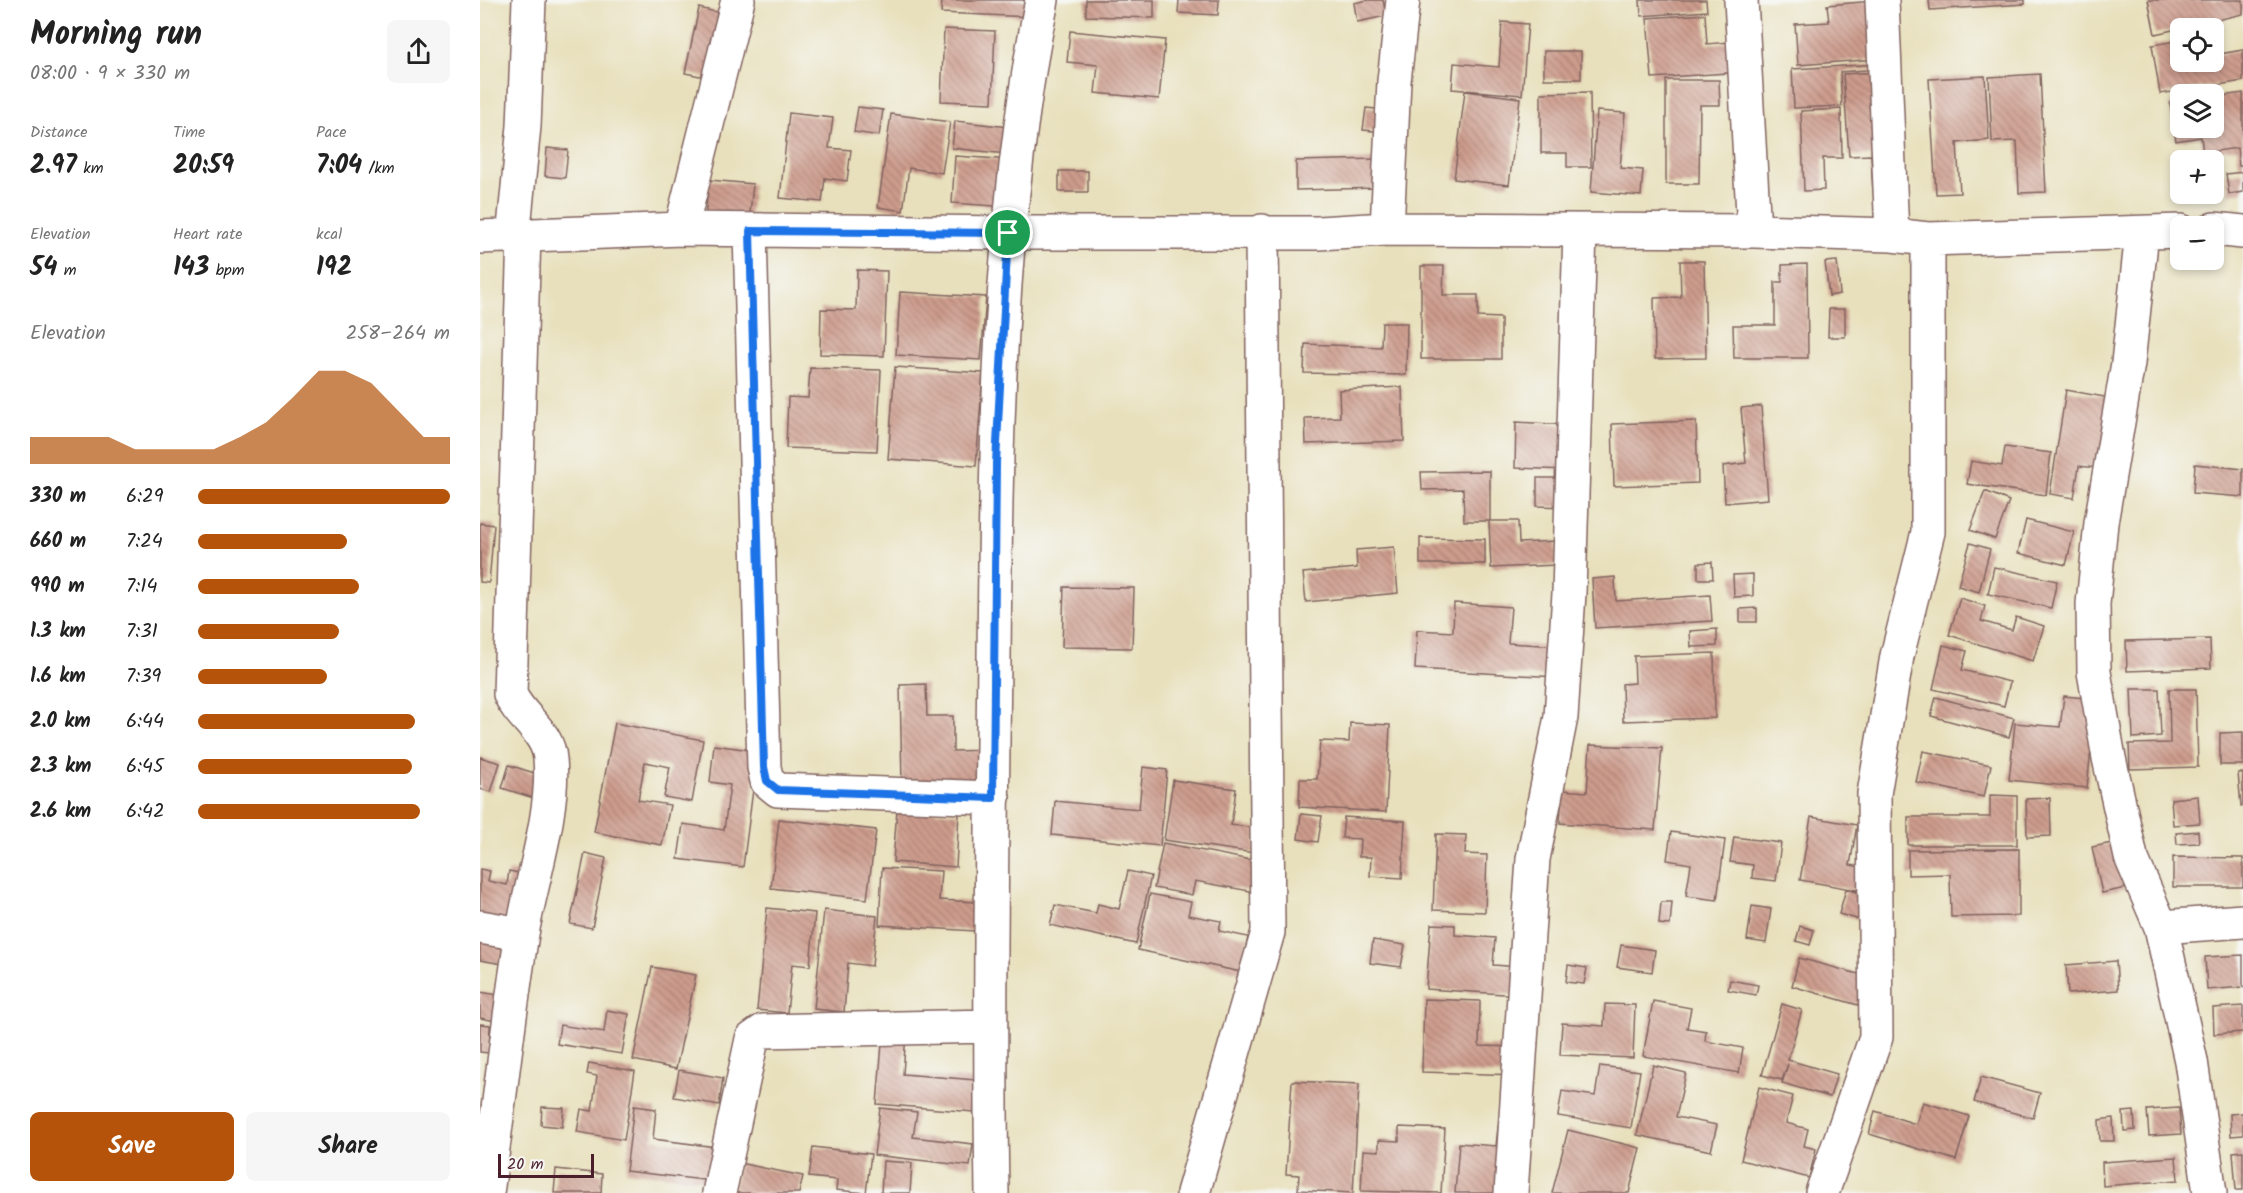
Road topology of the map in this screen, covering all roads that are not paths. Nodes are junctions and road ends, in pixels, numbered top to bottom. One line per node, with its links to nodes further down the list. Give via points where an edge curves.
1 (529, 0): 19 (street)
2 (738, 0): 7 (street)
3 (1042, 0): 16 (street, via 1030,57)
4 (1403, 0): 8 (street, via 1394,81)
5 (1741, 0): 13 (street)
6 (1882, 0): 18 (street)
7 (681, 229): 10 (street); 19 (street)
8 (1388, 229): 11 (street); 12 (street)
9 (2224, 230): 15 (street)
10 (750, 231): 16 (street); 22 (street, via 767,781 778,790)
11 (1262, 231): 16 (street); 31 (street, via 1268,932)
12 (1580, 231): 13 (street); 32 (street, via 1569,593 1561,717 1533,859)
13 (1754, 231): 18 (street)
14 (2170, 232): 17 (street)
15 (2243, 232)
16 (1008, 233): 22 (street, via 996,463)
17 (2142, 233): 21 (street); 25 (street, via 2128,363 2101,522 2093,604 2094,672 2131,857)
18 (1892, 235): 21 (street)
19 (519, 236): 20 (street); 26 (street, via 510,694 515,706 539,731 550,757 550,792)
20 (480, 237)
21 (1928, 239): 33 (street, via 1928,532 1897,656 1874,794 1876,1037)
22 (993, 798): 27 (street)
23 (2243, 921): 25 (street)
24 (480, 927): 26 (street)
25 (2161, 927): 34 (street, via 2191,1061)
26 (522, 934): 28 (street)
27 (990, 1026): 29 (street, via 762,1031 752,1039); 30 (street)
28 (487, 1193)
29 (719, 1193)
30 (992, 1193)
31 (1193, 1193)
32 (1511, 1193)
33 (1822, 1193)
34 (2211, 1193)

